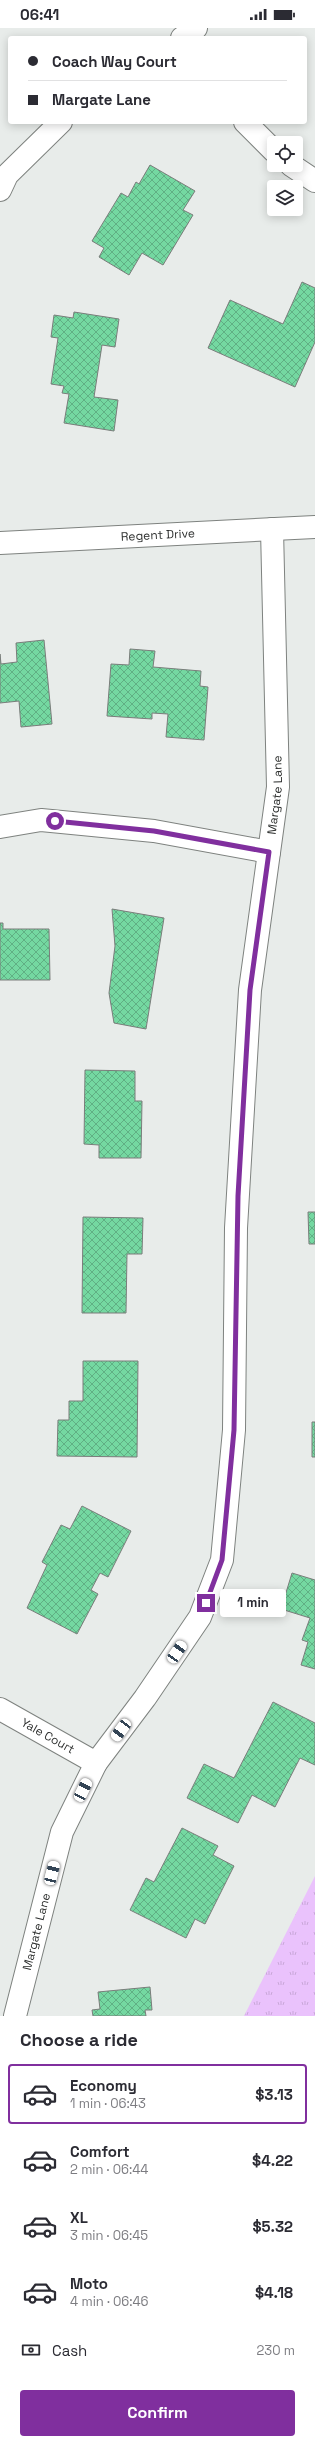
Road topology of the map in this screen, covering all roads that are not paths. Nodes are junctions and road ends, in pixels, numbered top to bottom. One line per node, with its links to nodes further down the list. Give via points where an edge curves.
1 (196, 28): 2 (street)
2 (185, 36)
3 (59, 124): 8 (street, via 7,175)
4 (247, 124): 5 (street)
5 (267, 144)
6 (300, 172): 7 (street)
7 (315, 182)
8 (0, 190)
9 (315, 527): 10 (street, Regent Drive)
10 (272, 529): 11 (street, Regent Drive); 13 (street, Margate Lane, via 278,787)
11 (0, 543)
12 (0, 827): 13 (street, via 41,820 154,831)
13 (269, 852): 15 (street, Margate Lane, via 250,990 236,1228 234,1430 222,1560 200,1617 145,1698)
14 (0, 1709): 15 (street, Yale Court)
15 (96, 1763): 16 (street, Margate Lane, via 62,1832)
16 (15, 2016)

